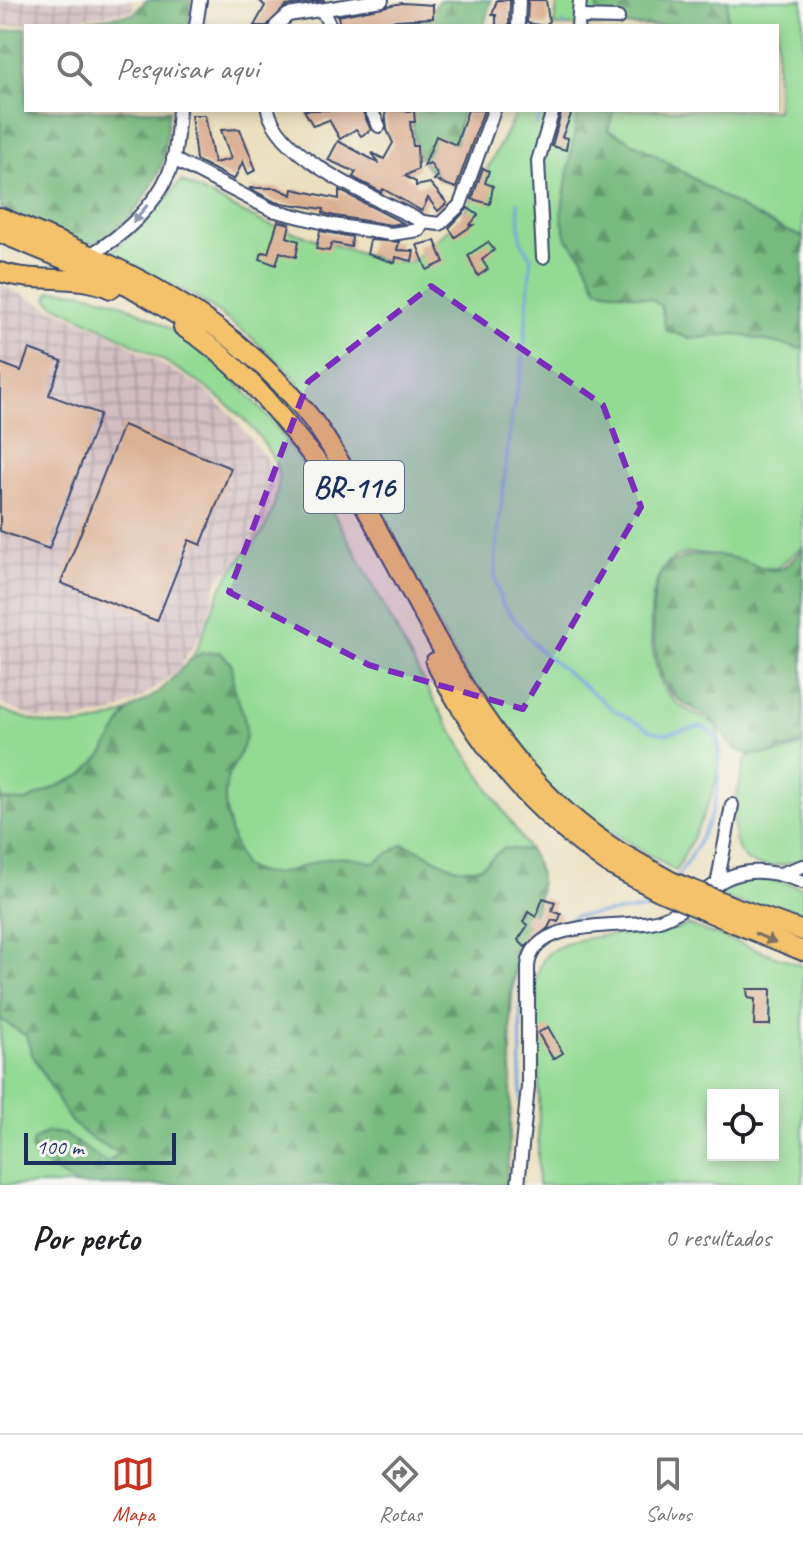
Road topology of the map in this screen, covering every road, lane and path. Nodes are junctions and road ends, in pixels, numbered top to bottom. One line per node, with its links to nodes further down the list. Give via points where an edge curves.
1 (200, 0): 8 (street)
2 (382, 0): 5 (street)
3 (519, 0): 11 (street)
4 (580, 0): 7 (street)
5 (323, 12): 9 (street, via 284,16); 10 (street)
6 (618, 18): 7 (street)
7 (579, 21)
8 (196, 24)
9 (278, 24)
10 (329, 24)
11 (518, 24)
12 (179, 112): 18 (street)
13 (269, 112): 20 (street, via 282,137 307,158)
14 (372, 112): 17 (street)
15 (493, 112): 20 (street, via 458,209 440,224)
16 (552, 112): 23 (street, via 538,161)
17 (379, 126)
18 (173, 159): 20 (street, via 254,202 302,218 402,235 419,230); 22 (street, one-way to 22, via 162,186 133,223)
19 (0, 217): 22 (highway, BR-116)
20 (423, 222)
21 (0, 233): 25 (highway, BR-116, via 129,286 207,334 279,399 314,442)
22 (91, 254): 27 (highway, BR-116, via 205,317 288,392 331,446 483,719 556,806)
23 (543, 257)
24 (0, 272): 25 (highway, via 96,283 188,330 273,406)
25 (346, 496): 27 (highway, BR-116, via 482,740 541,813)
26 (732, 805): 31 (street)
27 (614, 858): 32 (highway, BR-116, bridge)
28 (803, 866): 29 (street)
29 (780, 874): 30 (street); 31 (street, via 741,873)
30 (803, 882)
31 (717, 885): 35 (street, via 671,916 579,928 534,947 529,959 528,1087)
32 (732, 914): 33 (highway, BR-116); 34 (highway, BR-116, one-way to 34)
33 (803, 931)
34 (803, 951)
35 (518, 1185)

